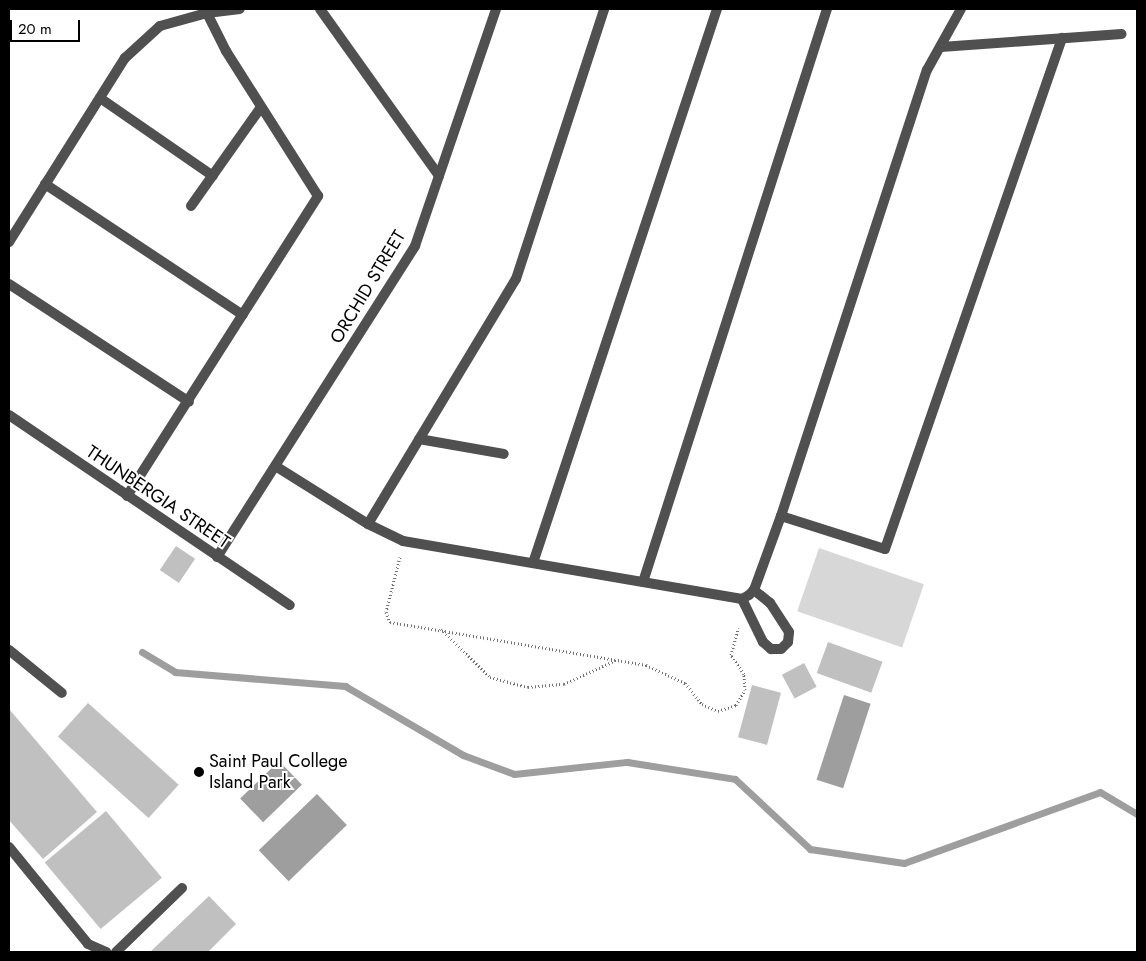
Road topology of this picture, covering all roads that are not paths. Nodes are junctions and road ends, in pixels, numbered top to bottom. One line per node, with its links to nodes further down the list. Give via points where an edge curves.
1 (240, 9): 8 (street)
2 (320, 9): 15 (street)
3 (496, 9): 15 (street, ORCHID STREET)
4 (604, 9): 23 (street, via 516,279)
5 (717, 9): 30 (street)
6 (827, 9): 31 (street)
7 (961, 9): 11 (street)
8 (208, 13): 12 (street, via 160,26 125,58); 13 (street, via 226,51)
9 (1122, 34): 10 (street)
10 (1062, 38): 11 (street); 27 (street, via 885,549)
11 (941, 47): 27 (street, via 924,79)
12 (100, 98): 14 (street); 16 (street)
13 (261, 108): 14 (street); 20 (street, via 318,196)
14 (213, 176): 17 (street)
15 (439, 176): 25 (street, ORCHID STREET, via 415,246)
16 (45, 184): 18 (street); 20 (street)
17 (191, 206)
18 (9, 242)
19 (9, 284): 21 (street)
20 (244, 315): 21 (street)
21 (189, 402): 26 (street)
22 (9, 415): 26 (street, THUNBERGIA STREET)
23 (419, 439): 24 (street); 28 (street)
24 (504, 454)
25 (277, 467): 28 (street); 29 (street, ORCHID STREET)
26 (127, 496): 29 (street, THUNBERGIA STREET)
27 (781, 516): 32 (street)
28 (368, 524): 30 (street, via 403,541)
29 (217, 557): 34 (street, THUNBERGIA STREET)
30 (533, 563): 31 (street)
31 (643, 582): 33 (street)
32 (754, 590): 33 (street); 33 (street, via 770,603 789,632 788,642 781,649 772,649 763,642)
33 (742, 599)
34 (290, 605)
35 (9, 650): 36 (street)
36 (62, 693)
37 (9, 847): 39 (street, via 88,944)
38 (182, 888): 40 (street)
39 (106, 952)
40 (116, 952)

